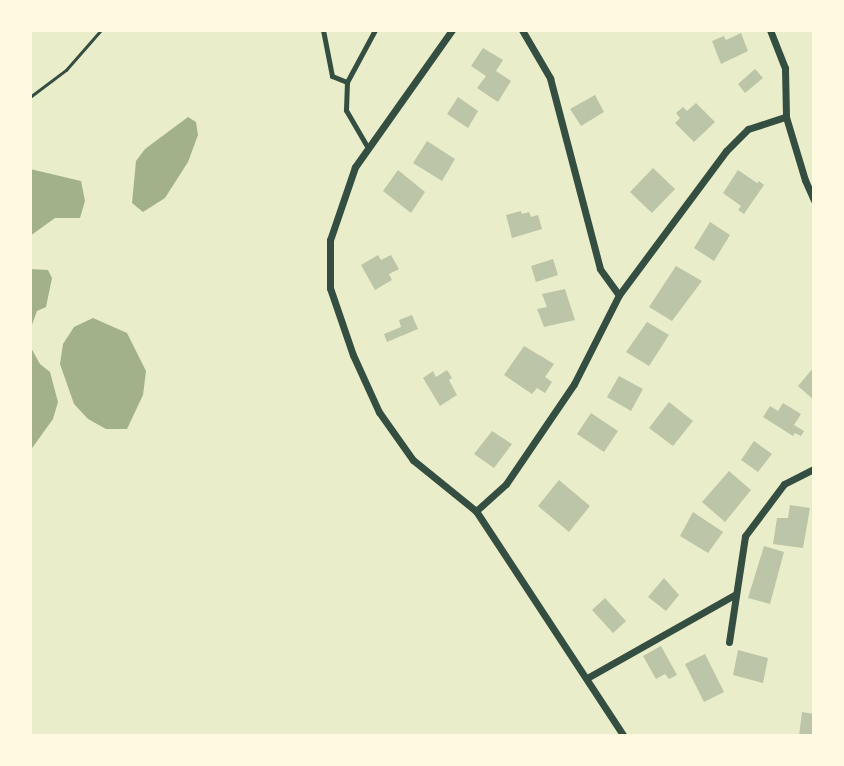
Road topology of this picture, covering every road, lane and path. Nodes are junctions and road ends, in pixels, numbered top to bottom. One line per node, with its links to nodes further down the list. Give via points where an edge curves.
1 (101, 30): 8 (path, via 66,70)
2 (323, 30): 7 (lane, via 332,76)
3 (375, 30): 7 (lane)
4 (452, 30): 10 (street)
5 (522, 30): 12 (street, via 550,78 600,269)
6 (770, 30): 9 (street, via 785,68)
7 (347, 82): 10 (lane, via 346,110)
8 (30, 97)
9 (786, 117): 11 (street); 12 (street, via 748,129 726,151)
10 (368, 148): 14 (street, via 355,167 331,240 330,288 352,355 379,412 413,460)
11 (814, 200)
12 (619, 295): 14 (street, via 574,384 506,484)
13 (814, 470): 15 (street, via 784,484 745,536)
14 (476, 511): 17 (street)
15 (736, 594): 16 (street); 17 (street)
16 (729, 642)
17 (587, 678): 18 (street)
18 (624, 736)

